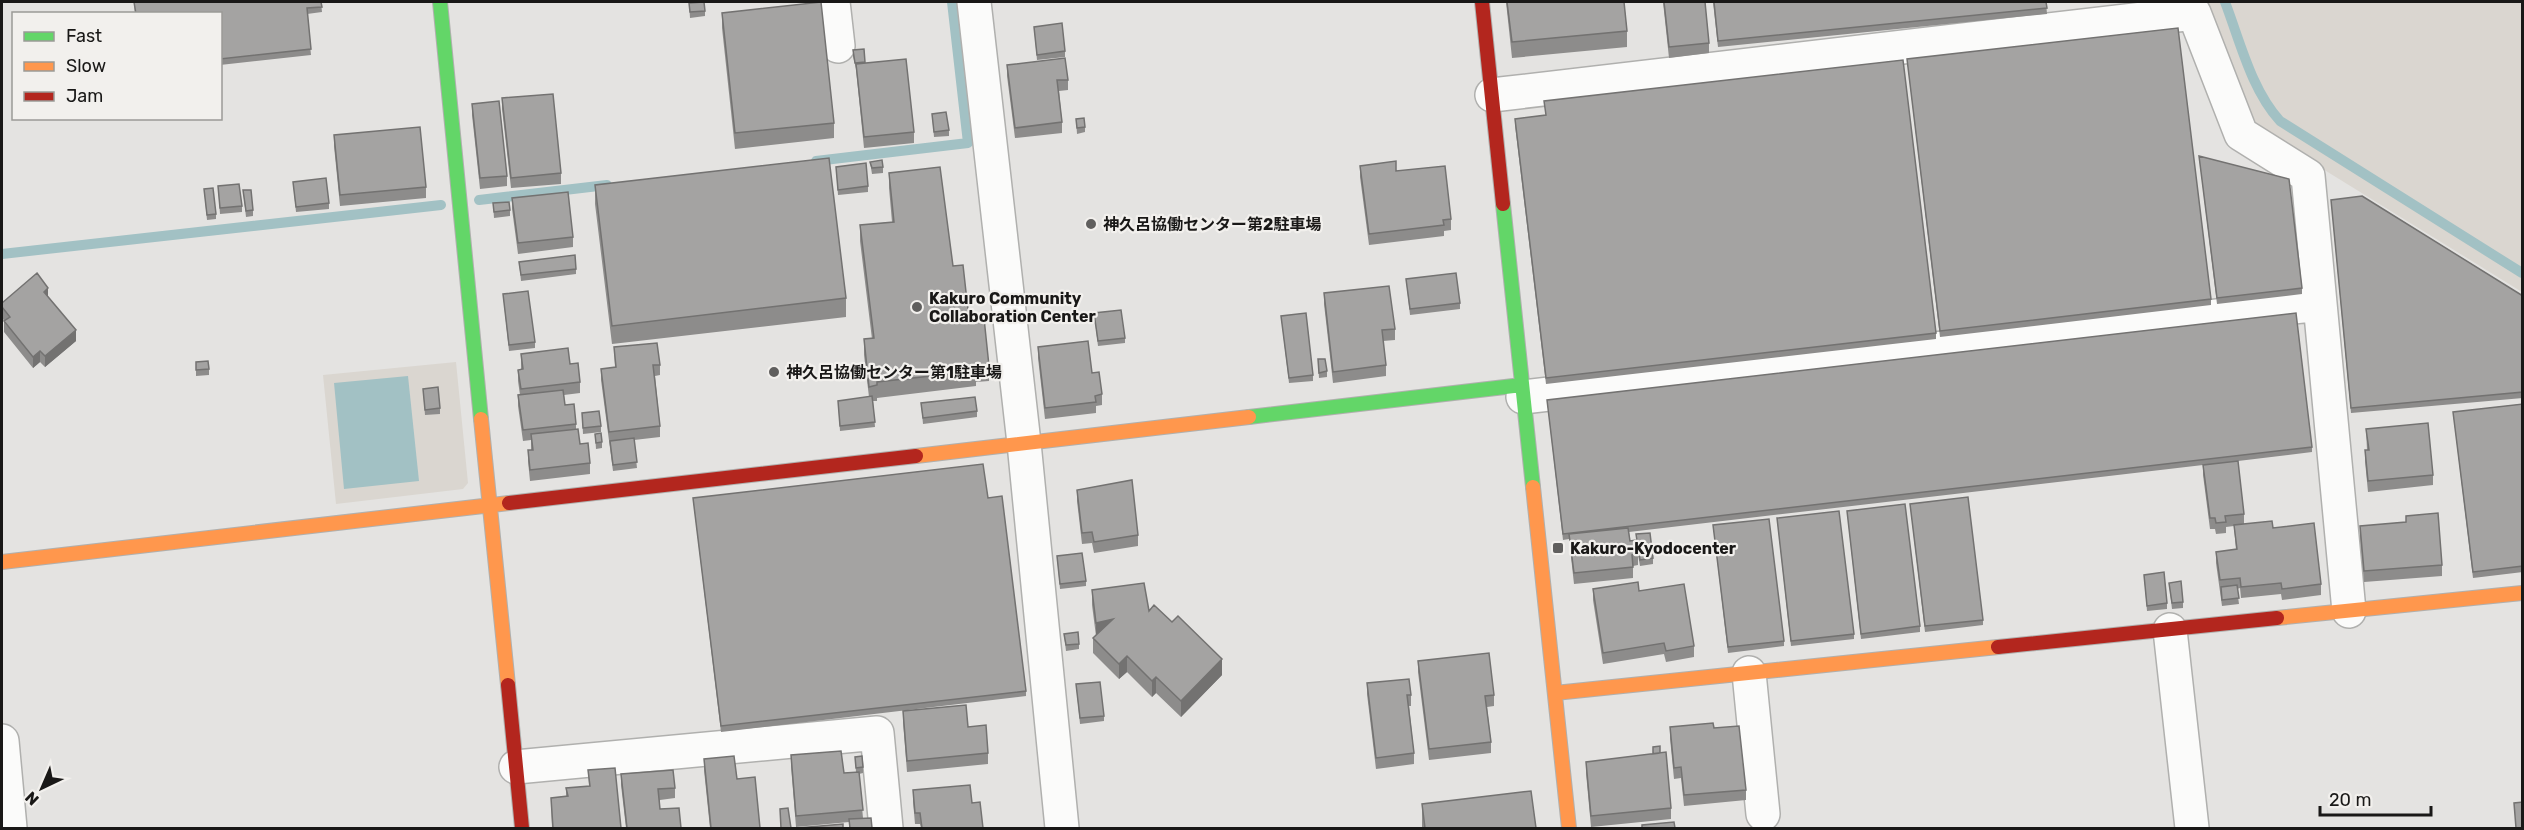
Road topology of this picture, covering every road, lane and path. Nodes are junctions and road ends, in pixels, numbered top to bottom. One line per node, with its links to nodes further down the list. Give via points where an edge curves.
1 (440, 2): 10 (street)
2 (833, 2): 5 (street)
3 (974, 2): 9 (street)
4 (1482, 2): 6 (street)
5 (838, 46)
6 (1492, 95): 7 (street, via 2194,13 2241,134 2308,176); 8 (street)
7 (2320, 304): 8 (street); 13 (street)
8 (1523, 391): 9 (street); 16 (street)
9 (1024, 443): 10 (street); 23 (street)
10 (490, 506): 11 (street); 18 (street)
11 (2, 562)
12 (2523, 593): 13 (street)
13 (2349, 611): 14 (street)
14 (2170, 630): 15 (street); 25 (street)
15 (1749, 673): 16 (street); 19 (street)
16 (1555, 693): 24 (street)
17 (2, 741): 20 (street)
18 (516, 767): 21 (street); 22 (street, via 877,733)
19 (1763, 814)
20 (10, 828)
21 (522, 828)
22 (886, 828)
23 (1062, 828)
24 (1569, 828)
25 (2192, 828)

